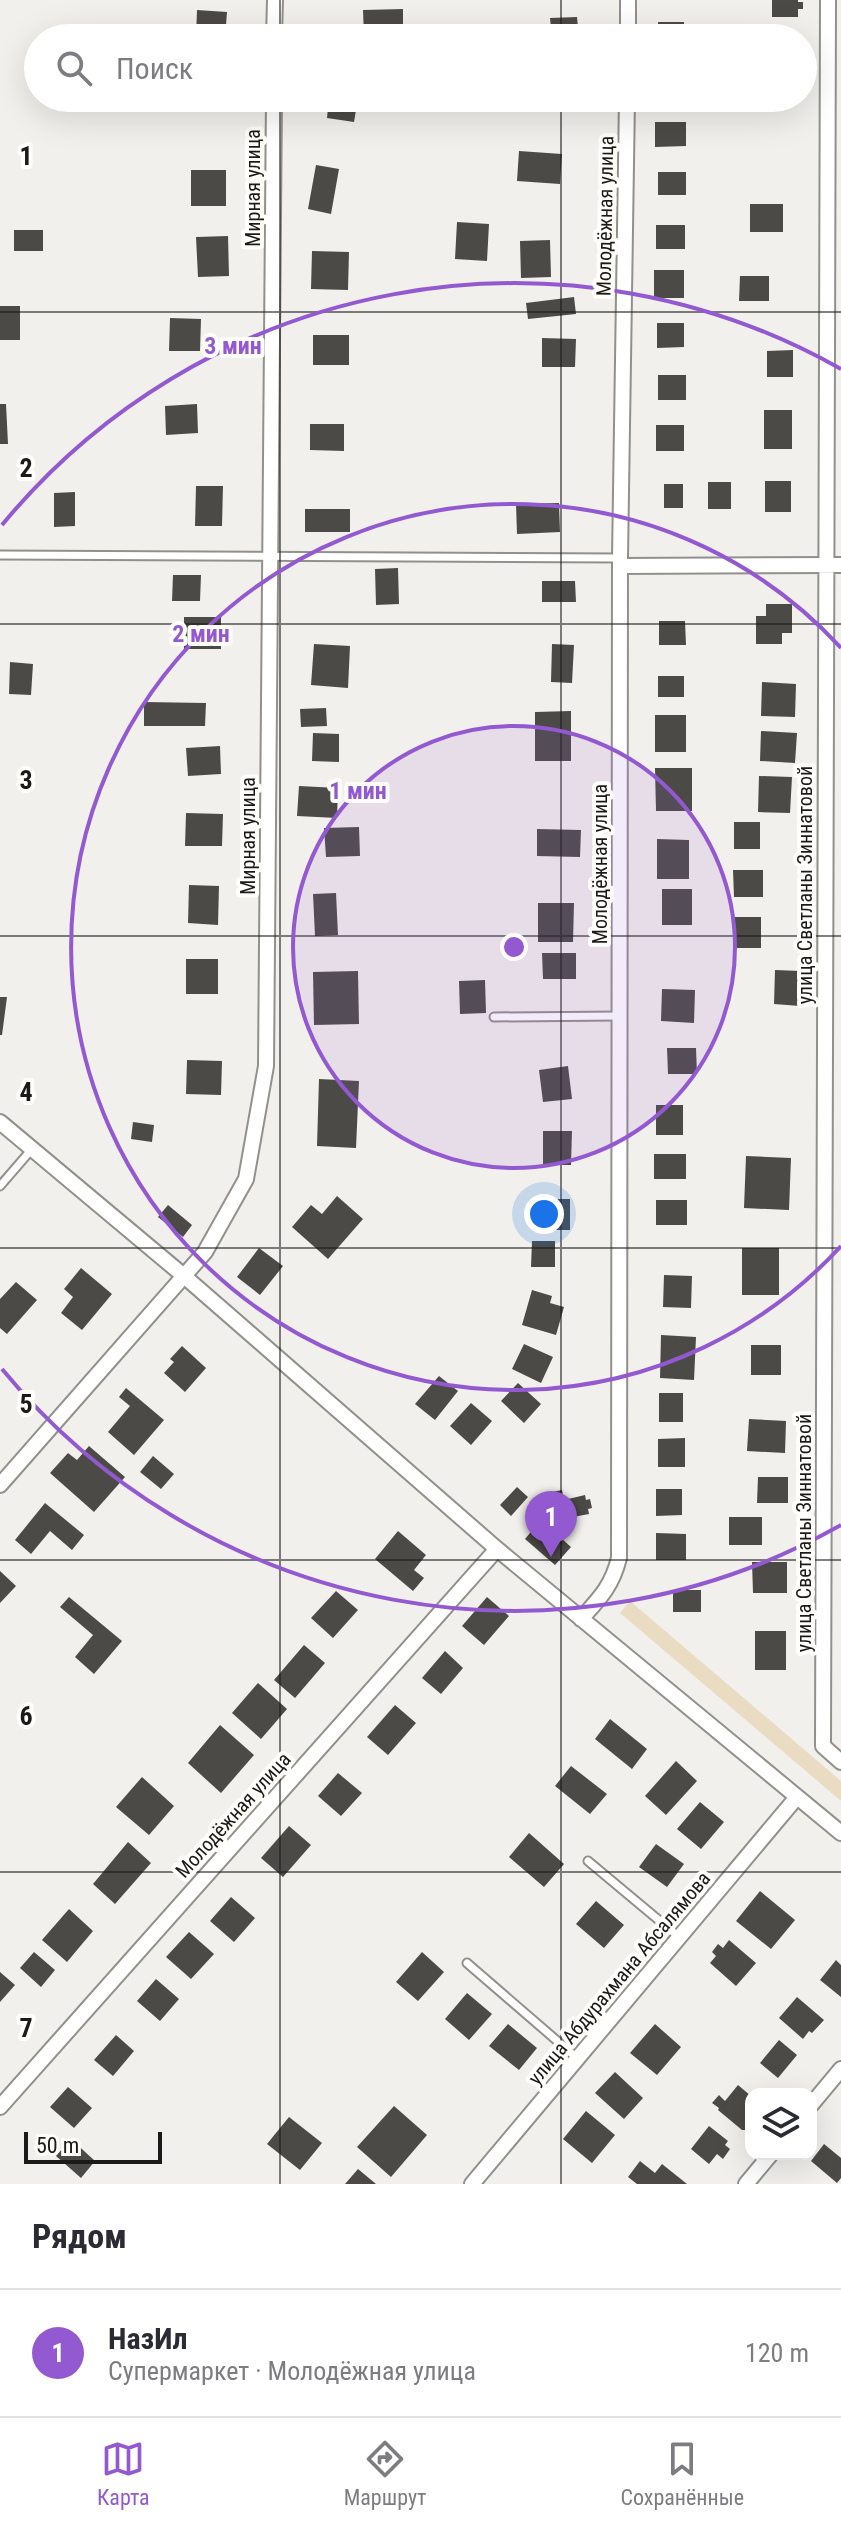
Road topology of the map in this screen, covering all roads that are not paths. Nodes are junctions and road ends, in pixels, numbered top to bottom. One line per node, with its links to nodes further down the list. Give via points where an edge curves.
1 (275, 0): 4 (street)
2 (628, 0): 5 (street)
3 (828, 0): 11 (street, улица Светланы Зиннатовой)
4 (274, 24)
5 (628, 24)
6 (274, 112): 9 (street, Мирная улица)
7 (627, 112): 10 (street, Молодёжная улица)
8 (0, 555): 9 (lane)
9 (270, 558): 10 (lane); 17 (street, Мирная улица, via 266,1066 246,1179 205,1252)
10 (620, 562): 11 (street); 12 (street, Молодёжная улица)
11 (834, 564): 21 (street, улица Светланы Зиннатовой, via 823,1746)
12 (619, 1016): 13 (lane); 20 (street, Молодёжная улица, via 619,1558 614,1578)
13 (494, 1017)
14 (0, 1122): 15 (street)
15 (32, 1149): 16 (lane); 17 (street)
16 (0, 1186)
17 (184, 1276): 18 (street, Мирная улица); 19 (street)
18 (0, 1485)
19 (497, 1549): 20 (street); 30 (street, Молодёжная улица)
20 (581, 1619): 22 (street)
21 (841, 1762)
22 (797, 1797): 23 (street); 25 (street, улица Абдурахмана Абсалямова)
23 (841, 1833)
24 (588, 1861): 25 (lane)
25 (679, 1937): 27 (street, улица Абдурахмана Абсалямова)
26 (467, 1963): 27 (lane)
27 (578, 2058): 32 (street, улица Абдурахмана Абсалямова)
28 (841, 2069): 29 (street)
29 (817, 2098)
30 (0, 2107)
31 (766, 2160): 33 (street)
32 (472, 2184)
33 (746, 2184)

